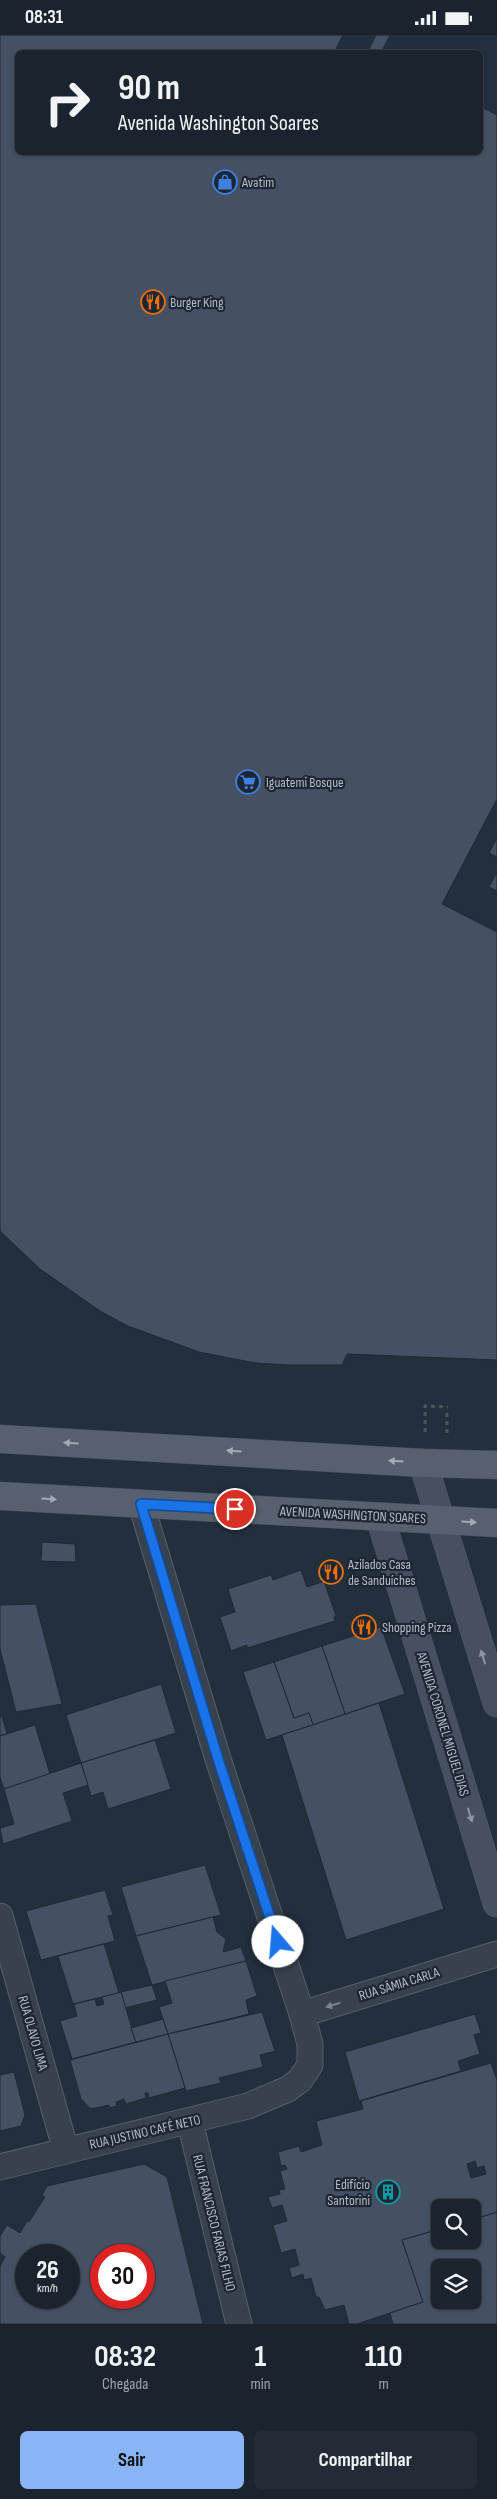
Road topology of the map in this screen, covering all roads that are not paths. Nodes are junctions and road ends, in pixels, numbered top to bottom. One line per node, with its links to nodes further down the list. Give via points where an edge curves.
1 (0, 1439): 2 (main road, one-way to 1)
2 (423, 1463): 3 (main road); 7 (main road)
3 (497, 1465)
4 (0, 1496): 5 (main road, AVENIDA WASHINGTON SOARES, one-way to 5)
5 (141, 1504): 6 (main road, AVENIDA WASHINGTON SOARES); 13 (street, via 218,1759)
6 (380, 1517): 7 (main road, AVENIDA WASHINGTON SOARES); 10 (main road, AVENIDA CORONEL MIGUEL DIAS, one-way to 10)
7 (440, 1520): 8 (main road, AVENIDA WASHINGTON SOARES, one-way to 8); 9 (main road, one-way to 7)
8 (497, 1523)
9 (497, 1703)
10 (497, 1903)
11 (0, 1916): 15 (street, RUA OLAVO LIMA)
12 (497, 1954): 13 (street, RUA SÂMIA CARLA, one-way to 13)
13 (302, 2015): 14 (street, RUA JUSTINO CAFÉ NETO, via 310,2044 310,2065 300,2080 288,2089 248,2106)
14 (190, 2122): 15 (street, RUA JUSTINO CAFÉ NETO); 17 (street, RUA FRANCISCO FARIAS FILHO)
15 (66, 2151): 16 (street, RUA JUSTINO CAFÉ NETO)
16 (0, 2167)
17 (239, 2324)

